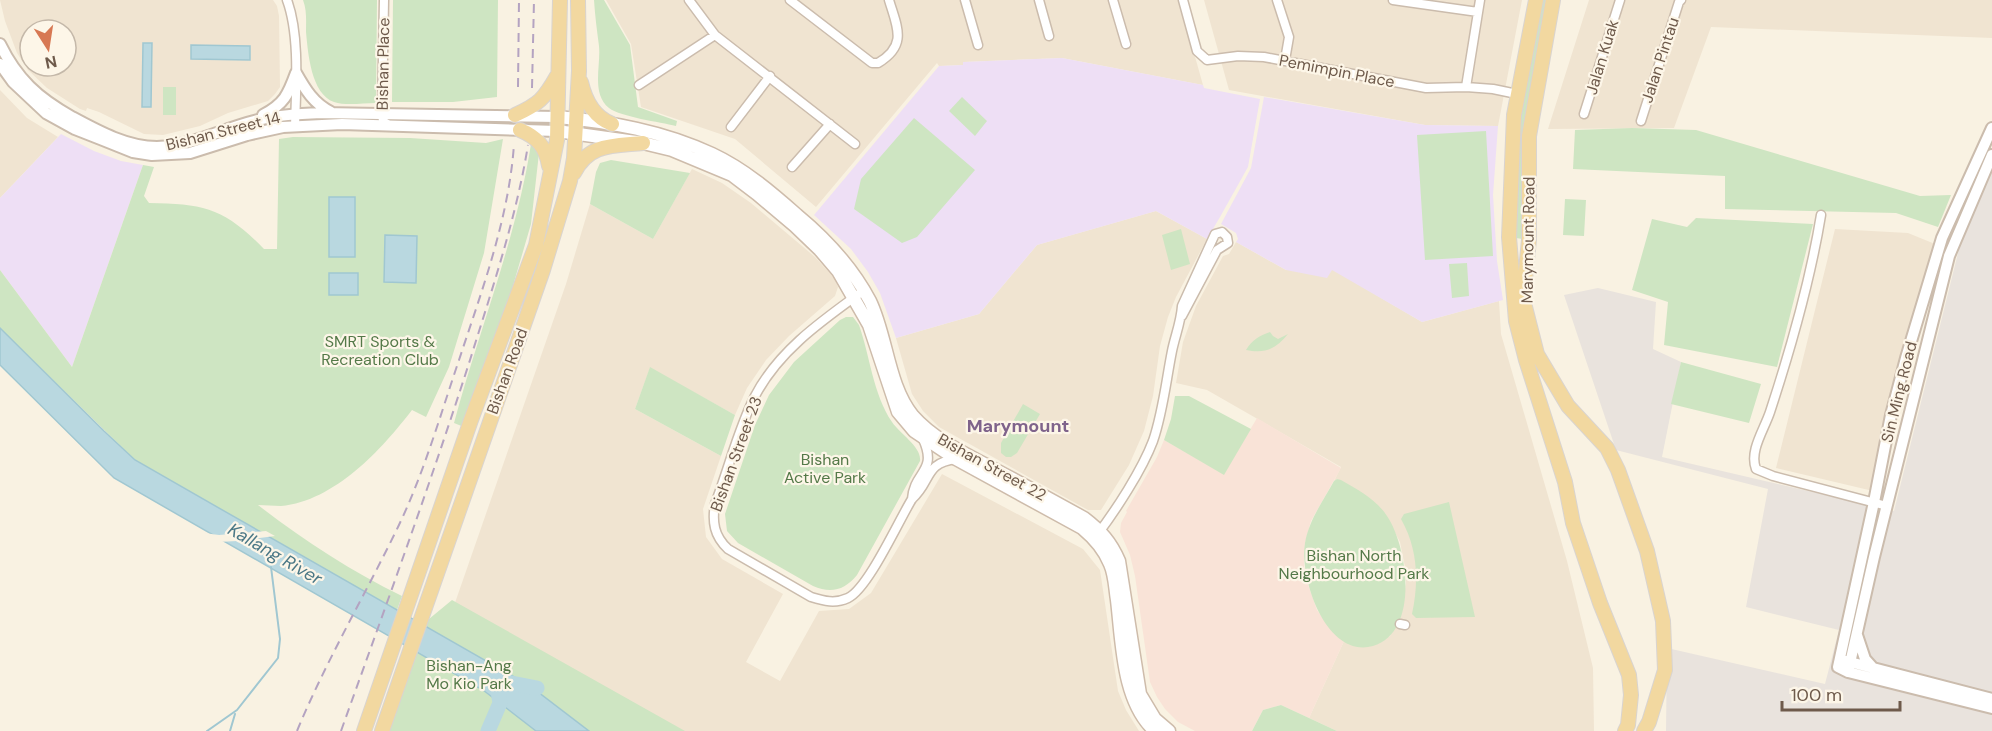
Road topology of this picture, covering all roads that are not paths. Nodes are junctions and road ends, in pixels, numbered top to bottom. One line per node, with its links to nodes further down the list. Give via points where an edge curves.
1 (287, 0): 28 (street, via 292,15)
2 (384, 0): 36 (street, Bishan Place)
3 (560, 0): 29 (main road, Bishan Road)
4 (578, 0): 27 (main road, Bishan Road)
5 (689, 0): 20 (street)
6 (790, 0): 7 (street, via 872,63 883,60 899,40)
7 (889, 0)
8 (965, 0): 24 (street)
9 (1039, 0): 21 (street)
10 (1113, 0): 23 (street)
11 (1183, 0): 25 (street, Pemimpin Place, via 1197,51 1207,60 1238,56)
12 (1278, 0): 25 (street, via 1289,38)
13 (1393, 0): 19 (street)
14 (1480, 0): 19 (street)
15 (1536, 0): 33 (main road, Marymount Road)
16 (1553, 0): 78 (main road, Marymount Road, via 1529,136 1529,240 1523,299 1537,354 1568,406 1607,448 1647,551 1663,621 1665,670)
17 (1620, 0): 37 (street, Jalan Kuak)
18 (1677, 1): 41 (street, Jalan Pintau)
19 (1478, 12): 32 (street)
20 (715, 35): 30 (street); 31 (street)
21 (1049, 36)
22 (0, 44): 40 (street, Bishan Street 14, via 20,78 39,96 89,126 130,143 168,146)
23 (1125, 44)
24 (978, 45)
25 (1285, 60): 32 (street, Pemimpin Place, via 1426,88)
26 (0, 64): 46 (street, Bishan Street 14, via 46,113 133,152 190,153 269,129)
27 (579, 71): 39 (main road, Bishan Road); 43 (main road, via 587,103)
28 (296, 73): 34 (street); 35 (street, via 312,98); 40 (street, via 282,104)
29 (558, 75): 38 (main road, via 541,100); 42 (main road, Bishan Road)
30 (770, 76): 44 (street); 47 (street)
31 (639, 85)
32 (1466, 87): 33 (street, Pemimpin Place)
33 (1517, 94): 77 (main road, Marymount Road, via 1509,237 1516,321 1565,482 1573,523 1629,675 1631,695)
34 (296, 114): 35 (street, Bishan Street 14); 40 (street, Bishan Street 14); 46 (street)
35 (336, 114): 36 (street, Bishan Street 14)
36 (382, 114): 38 (street, Bishan Street 14); 45 (street, Bishan Place)
37 (1584, 114)
38 (515, 115): 42 (street, Bishan Street 14)
39 (575, 119): 42 (main road, Bishan Street 22); 43 (main road, Bishan Street 22); 50 (main road, Bishan Road)
40 (253, 121)
41 (1641, 121)
42 (558, 124): 49 (street, Bishan Street 14); 50 (main road, Bishan Street 22); 55 (main road, Bishan Road)
43 (612, 124): 60 (main road, Bishan Street 22, via 641,129 712,154 769,190 835,250)
44 (830, 124): 52 (street); 54 (street)
45 (389, 125): 46 (street, Bishan Street 14); 49 (street, Bishan Street 14)
46 (296, 127)
47 (731, 127)
48 (1992, 128): 58 (street, Sin Ming Road)
49 (520, 130): 55 (main road, via 542,145)
50 (575, 133): 51 (main road, Bishan Street 22); 56 (main road, Bishan Road)
51 (643, 143): 56 (main road, via 606,146 590,152 579,162); 60 (main road, Bishan Street 22, via 672,150 732,175 795,226)
52 (855, 144)
53 (1992, 155): 59 (street, Sin Ming Road)
54 (792, 167)
55 (550, 174): 73 (main road, Bishan Road, via 536,245)
56 (570, 180): 74 (main road, Bishan Road, via 546,261)
57 (1821, 215): 65 (street, via 1781,378 1753,462 1756,469 1773,476)
58 (1944, 233): 59 (street); 65 (street, Sin Ming Road, via 1906,358)
59 (1955, 241): 66 (street, Sin Ming Road)
60 (859, 294): 62 (main road, Bishan Street 22, via 898,412); 64 (street, Bishan Street 23, via 790,350 766,378 755,396 712,520 716,534 728,549 811,597 838,602 861,588); 67 (main road, Bishan Street 22, via 871,304 900,390 915,418 944,442 1084,518)
61 (1182, 316): 61 (street, via 1182,306 1212,240 1222,232 1228,243 1217,250); 67 (street, via 1153,441)
62 (923, 439): 63 (main road, Bishan Street 22); 64 (street, Bishan Street 23, via 928,463 912,490)
63 (956, 459): 64 (street, Bishan Street 23, via 934,466); 67 (main road, Bishan Street 22)
64 (912, 499)
65 (1874, 502): 66 (street); 69 (street, Sin Ming Road)
66 (1887, 506): 68 (street, Sin Ming Road)
67 (1098, 534): 75 (main road, Bishan Street 22, via 1111,565 1132,699); 76 (main road, Bishan Street 22, via 1110,541 1119,561 1140,694)
68 (1857, 632): 69 (street, Sin Ming Road); 70 (street, via 1865,659)
69 (1844, 665): 70 (street); 72 (street)
70 (1874, 669): 71 (street)
71 (1992, 699)
72 (1992, 708)
73 (364, 731)
74 (382, 731)
75 (1155, 731)
76 (1169, 731)
77 (1625, 731)
78 (1644, 731)

